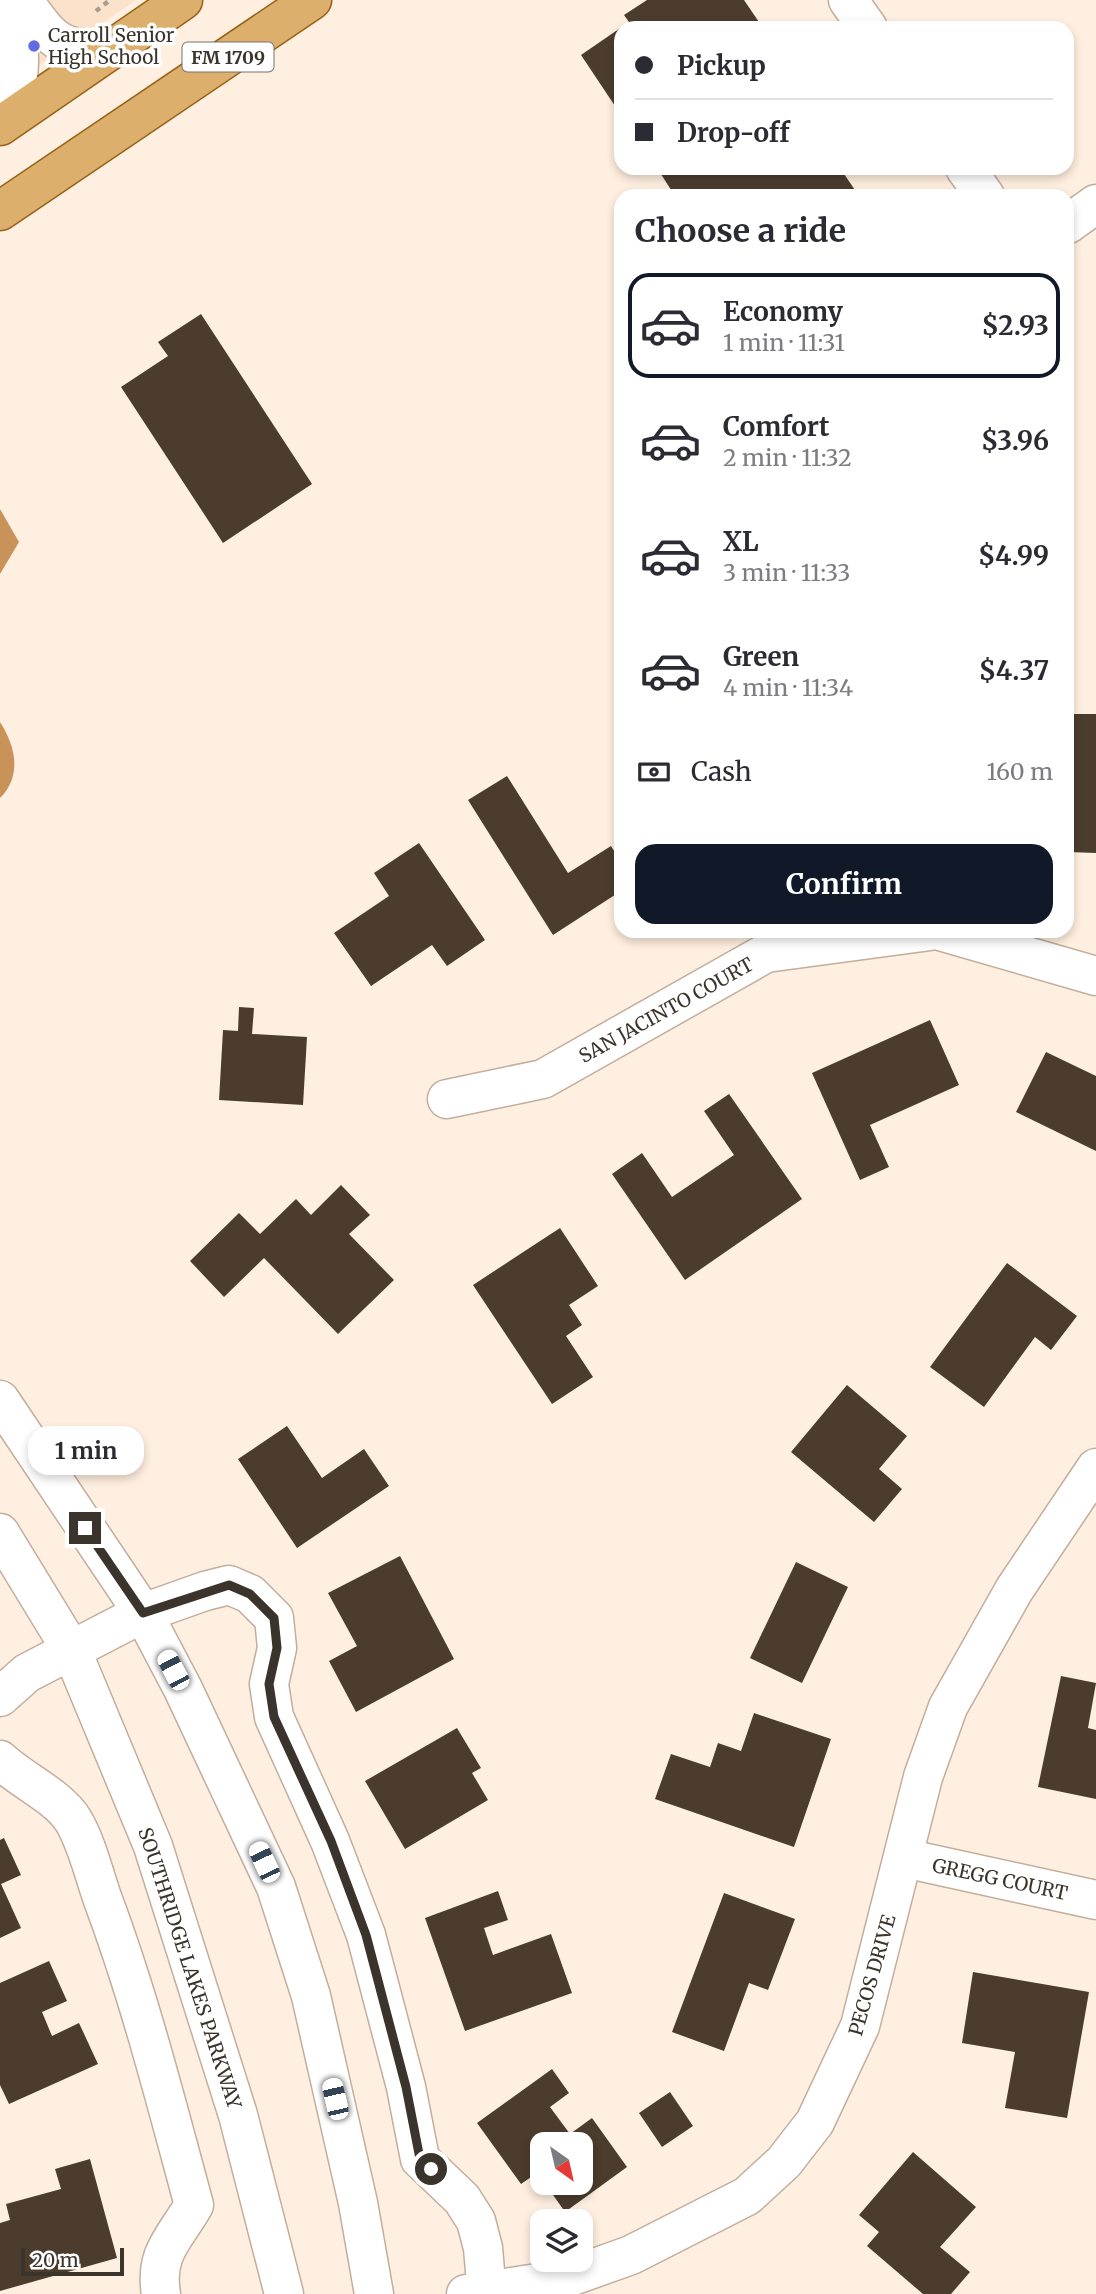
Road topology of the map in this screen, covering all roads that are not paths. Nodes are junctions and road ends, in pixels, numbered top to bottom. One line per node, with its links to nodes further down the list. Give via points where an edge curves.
1 (7, 0): 8 (street, via 21,62)
2 (23, 0): 7 (street, via 62,44 86,50)
3 (183, 0): 7 (main road)
4 (312, 0): 10 (main road, FM 1709)
5 (848, 0): 6 (street)
6 (863, 21)
7 (111, 49): 8 (main road)
8 (1, 126)
9 (1096, 204): 11 (street)
10 (0, 211)
11 (1074, 220)
12 (878, 938): 15 (street, SAN JACINTO COURT, via 766,953 543,1079)
13 (964, 938): 14 (street)
14 (1096, 976)
15 (447, 1099)
16 (0, 1400): 19 (street)
17 (1096, 1468): 23 (street, PECOS DRIVE, via 1014,1590 948,1707 923,1777)
18 (0, 1533): 20 (street, SOUTHRIDGE LAKES PARKWAY)
19 (143, 1613): 20 (street); 25 (street, via 229,1585 250,1594 274,1618 277,1648 269,1684 274,1717 331,1841 366,1935 420,2159 463,2199 477,2221 483,2248); 28 (street, via 276,1887 311,1996)
20 (72, 1651): 21 (street, via 27,1673); 27 (street, SOUTHRIDGE LAKES PARKWAY, via 153,1846 238,2115)
21 (0, 1697)
22 (0, 1760): 26 (street, via 19,1778 48,1794 73,1819 162,2078 194,2205 162,2253)
23 (904, 1858): 24 (street, GREGG COURT); 25 (street, PECOS DRIVE, via 860,2026 815,2122 783,2162 747,2196 631,2255 564,2279)
24 (1096, 1900)
25 (480, 2293)
26 (161, 2294)
27 (284, 2294)
28 (374, 2294)

